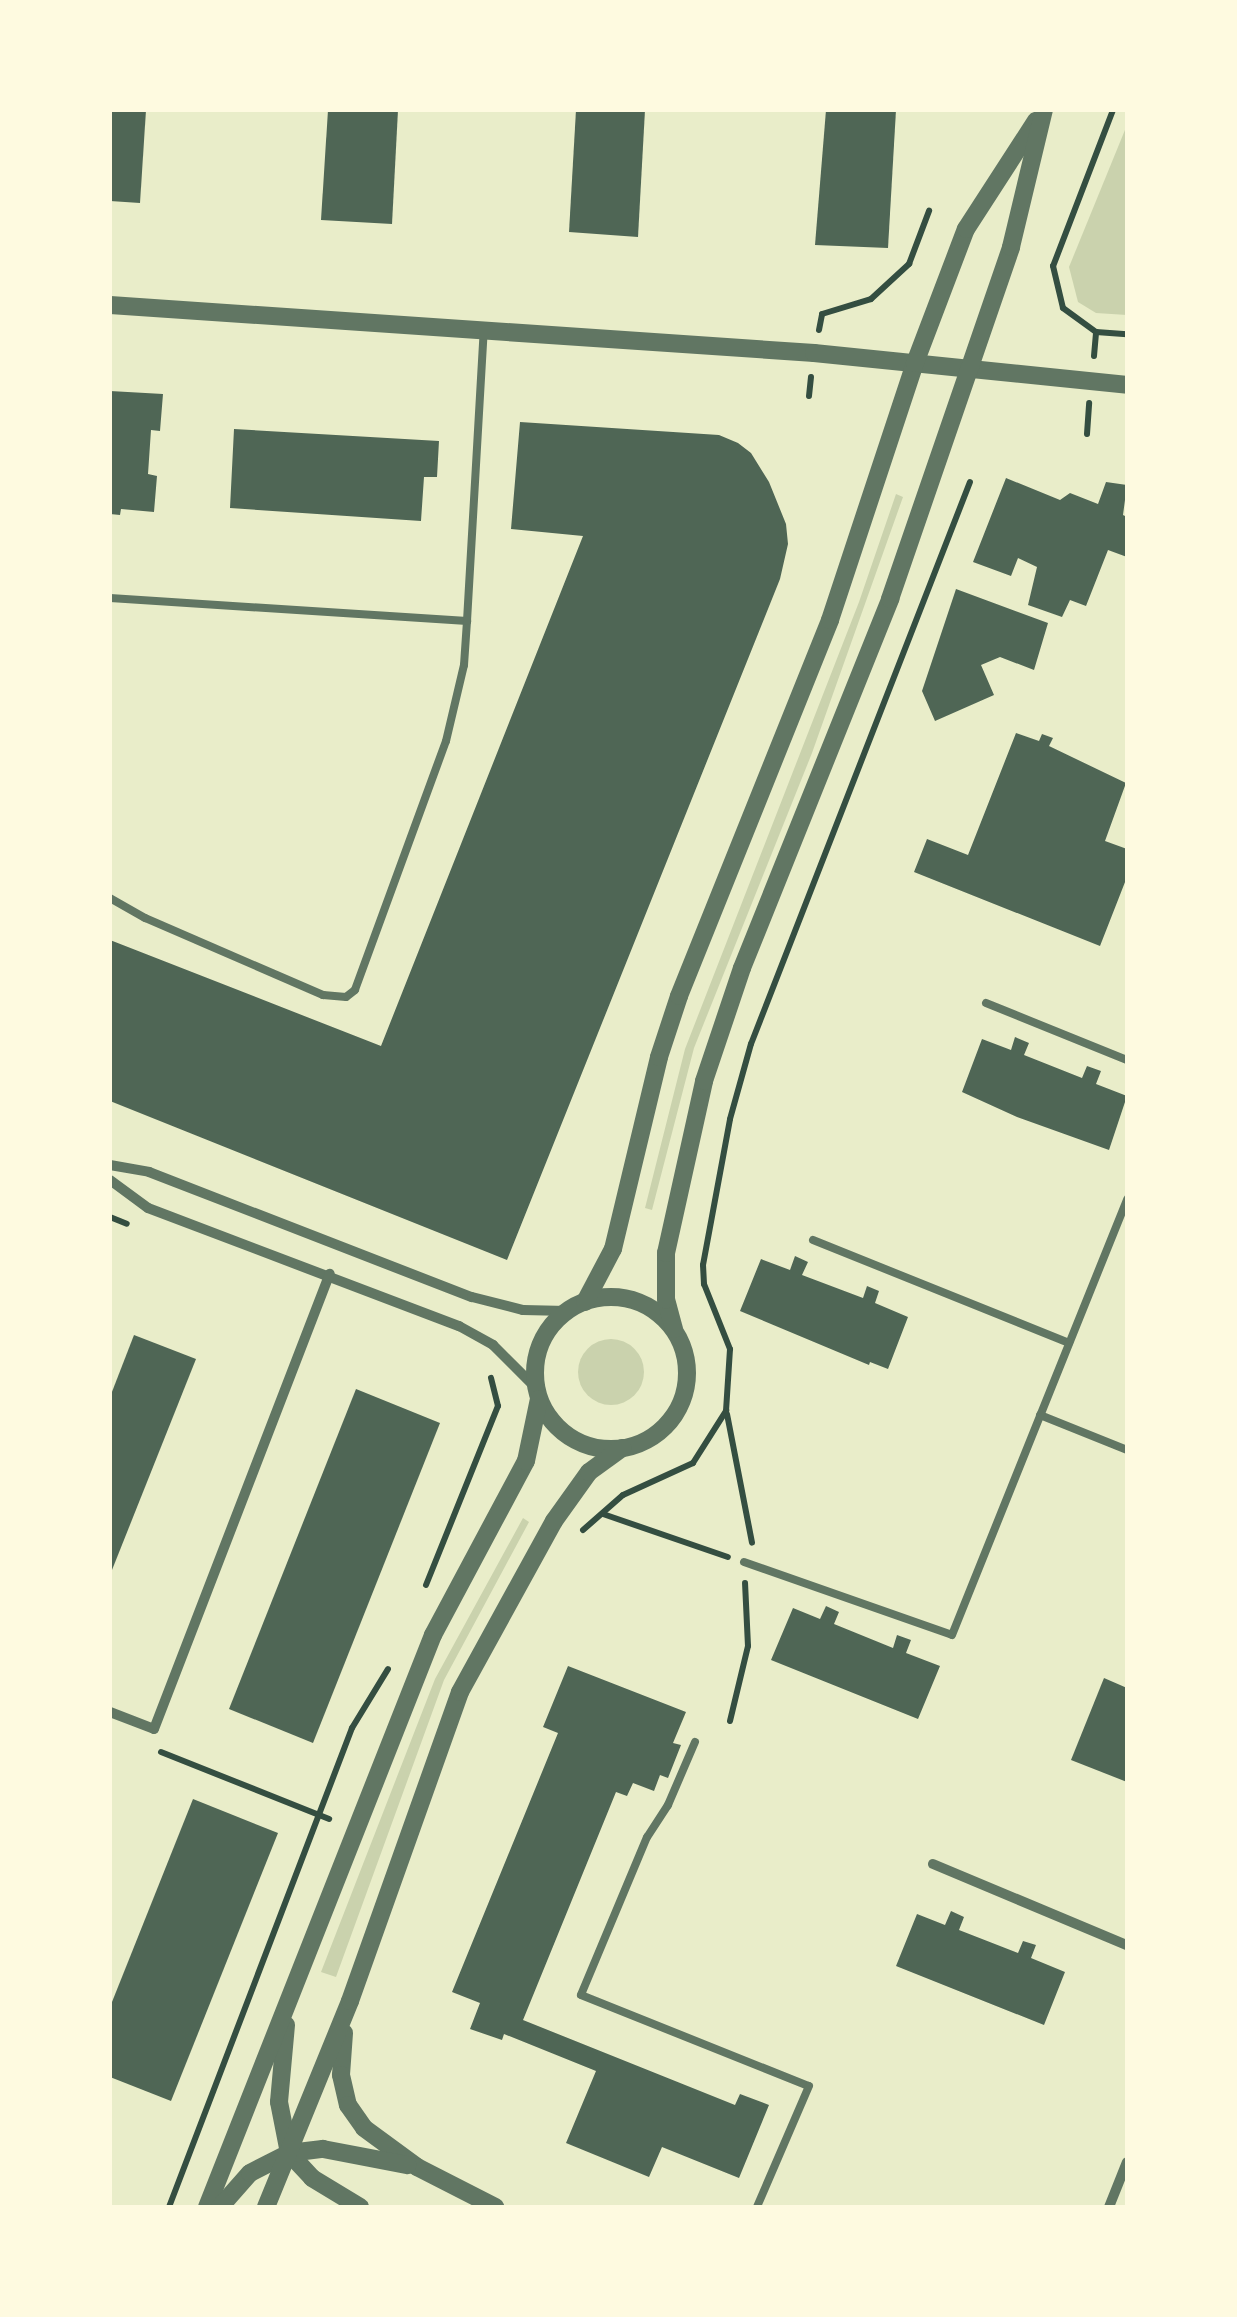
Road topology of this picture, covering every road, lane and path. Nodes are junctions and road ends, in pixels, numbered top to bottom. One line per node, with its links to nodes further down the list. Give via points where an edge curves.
1 (1044, 110): 8 (street, via 966,229); 9 (street, via 1011,247)
2 (1113, 110): 6 (path, via 1053,266 1062,308 1096,332)
3 (928, 211): 7 (path, via 909,264 871,299 822,314)
4 (110, 305): 5 (street)
5 (484, 330): 7 (street); 14 (lane)
6 (1127, 334)
7 (814, 354): 8 (street); 11 (path)
8 (915, 362): 9 (street); 23 (street, via 830,620 679,996 613,1249)
9 (967, 369): 10 (street); 25 (street, via 890,599 742,968 704,1081 666,1253)
10 (1127, 385)
11 (810, 396)
12 (970, 482): 28 (path, via 751,1044 730,1119 703,1265 730,1348)
13 (110, 598): 14 (lane)
14 (467, 622): 15 (lane, via 446,740 355,990 346,997 323,995)
15 (110, 898)
16 (986, 1003): 17 (lane)
17 (1127, 1060)
18 (110, 1165): 24 (street, via 150,1172 472,1297 524,1310)
19 (110, 1180): 22 (street, via 148,1208)
20 (1127, 1199): 26 (lane)
21 (813, 1240): 26 (lane)
22 (330, 1274): 27 (street, via 493,1345); 40 (street)
23 (585, 1302): 24 (street); 25 (street, via 630,1299)
24 (567, 1311): 27 (street, via 539,1348)
25 (674, 1329): 30 (street, via 686,1361 682,1400 658,1432)
26 (1069, 1342): 29 (lane)
27 (538, 1394): 30 (street, via 555,1424 578,1442); 46 (street, via 520,1475 433,1635)
28 (726, 1411): 33 (path, via 693,1463 623,1495); 35 (path, via 754,1538)
29 (1040, 1416): 31 (lane); 35 (lane, via 952,1635)
30 (622, 1448): 47 (street, via 588,1472 554,1521 460,1692)
31 (1127, 1450)
32 (472, 1470): 36 (path)
33 (601, 1514): 34 (path); 35 (path)
34 (578, 1534)
35 (744, 1562): 39 (path, via 748,1646)
36 (420, 1600)
37 (390, 1666): 42 (path, via 359,1713)
38 (110, 1712): 40 (street)
39 (730, 1721)
40 (154, 1729): 42 (path, via 156,1750)
41 (695, 1742): 57 (lane, via 582,1995 809,2086)
42 (320, 1816): 43 (path); 51 (path)
43 (329, 1819)
44 (933, 1864): 45 (street)
45 (1127, 1945)
46 (294, 1981): 48 (street, via 280,2084); 52 (street)
47 (350, 2001): 48 (street); 50 (street, via 341,2052 348,2105 364,2128)
48 (289, 2153): 50 (street, via 323,2149); 53 (street, via 250,2173); 54 (street); 55 (street, via 312,2178)
49 (1127, 2162): 58 (street)
50 (417, 2167): 56 (street)
51 (169, 2207)
52 (207, 2207)
53 (220, 2207)
54 (266, 2207)
55 (360, 2207)
56 (495, 2207)
57 (758, 2207)
58 (1109, 2207)

